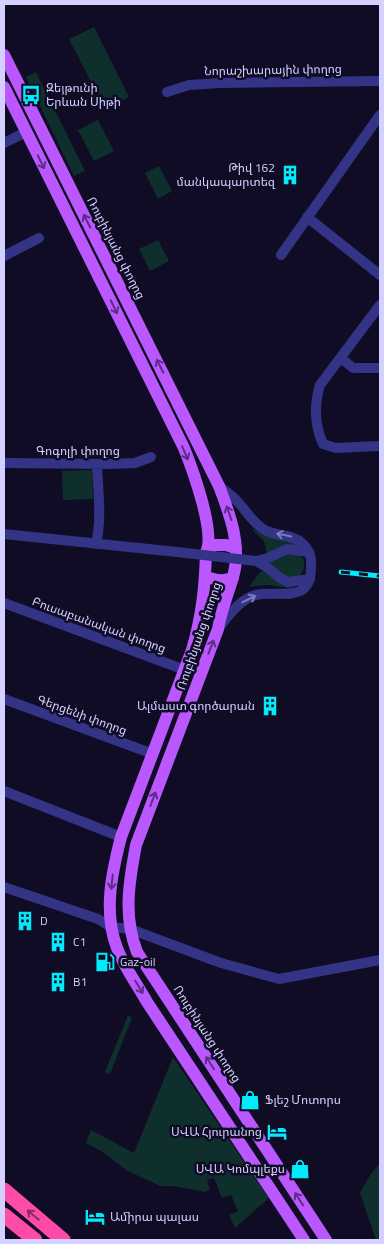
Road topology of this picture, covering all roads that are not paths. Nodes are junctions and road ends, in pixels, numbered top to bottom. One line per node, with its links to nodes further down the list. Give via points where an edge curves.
1 (4, 55): 20 (main road, Ռուբինյանց փողոց, one-way to 1)
2 (380, 81): 4 (street, Նորաշխարային փողոց, via 220,83 189,85)
3 (4, 87): 6 (main road, Ռուբինյանց փողոց)
4 (167, 92)
5 (380, 115): 8 (street)
6 (26, 132): 7 (street); 23 (main road, Ռուբինյանց փողոց, one-way to 23, via 184,448 202,504)
7 (4, 143)
8 (307, 217): 10 (street); 12 (street)
9 (39, 238): 11 (street)
10 (281, 255)
11 (4, 256)
12 (380, 275)
13 (380, 305): 14 (street)
14 (341, 358): 15 (street, via 354,368); 16 (street, via 320,384 316,396 318,434 323,444 336,448)
15 (380, 368)
16 (380, 446)
17 (151, 457): 19 (street, Գոգոլի փողոց, via 135,463)
18 (4, 463): 19 (street, Գոգոլի փողոց)
19 (96, 464): 22 (street, via 99,506)
20 (220, 486): 24 (main road, Ռուբինյանց փողոց, one-way to 20, via 232,521); 25 (street, one-way to 20, via 292,536 262,528)
21 (4, 534): 22 (street)
22 (96, 544): 26 (street, bridge)
23 (208, 547): 24 (main road); 27 (main road, Ռուբինյանց փողոց)
24 (236, 548): 28 (main road, Ռուբինյանց փողոց)
25 (309, 552): 26 (street, via 286,549); 29 (street)
26 (256, 562): 29 (street, via 284,581)
27 (205, 576): 28 (main road, via 225,581); 32 (main road, Ռուբինյանց փողոց, via 199,627)
28 (233, 578): 31 (main road, Ռուբինյանց փողոց)
29 (310, 579): 31 (street, one-way to 29, via 249,597 299,592)
30 (4, 603): 32 (street, Բուսաբանական փողոց)
31 (218, 629): 39 (main road, Ռուբինյանց փողոց, one-way to 31, via 127,902 136,845)
32 (185, 670): 34 (main road, Ռուբինյանց փողոց)
33 (4, 699): 34 (street, Գերցենի փողոց)
34 (152, 754): 36 (main road, Ռուբինյանց փողոց)
35 (4, 791): 36 (street)
36 (121, 837): 38 (main road, Ռուբինյանց փողոց, one-way to 38, via 111,881)
37 (4, 886): 38 (street)
38 (111, 927): 39 (street); 45 (main road, Ռուբինյանց փողոց, one-way to 45, via 117,948 147,1002)
39 (130, 929): 40 (street, via 222,963 279,979); 46 (main road, Ռուբինյանց փողոց, one-way to 39, via 137,952)
40 (380, 960)
41 (4, 1190): 44 (highway, one-way to 41)
42 (4, 1215): 43 (highway)
43 (35, 1240)
44 (62, 1240)
45 (304, 1240)
46 (326, 1240)

